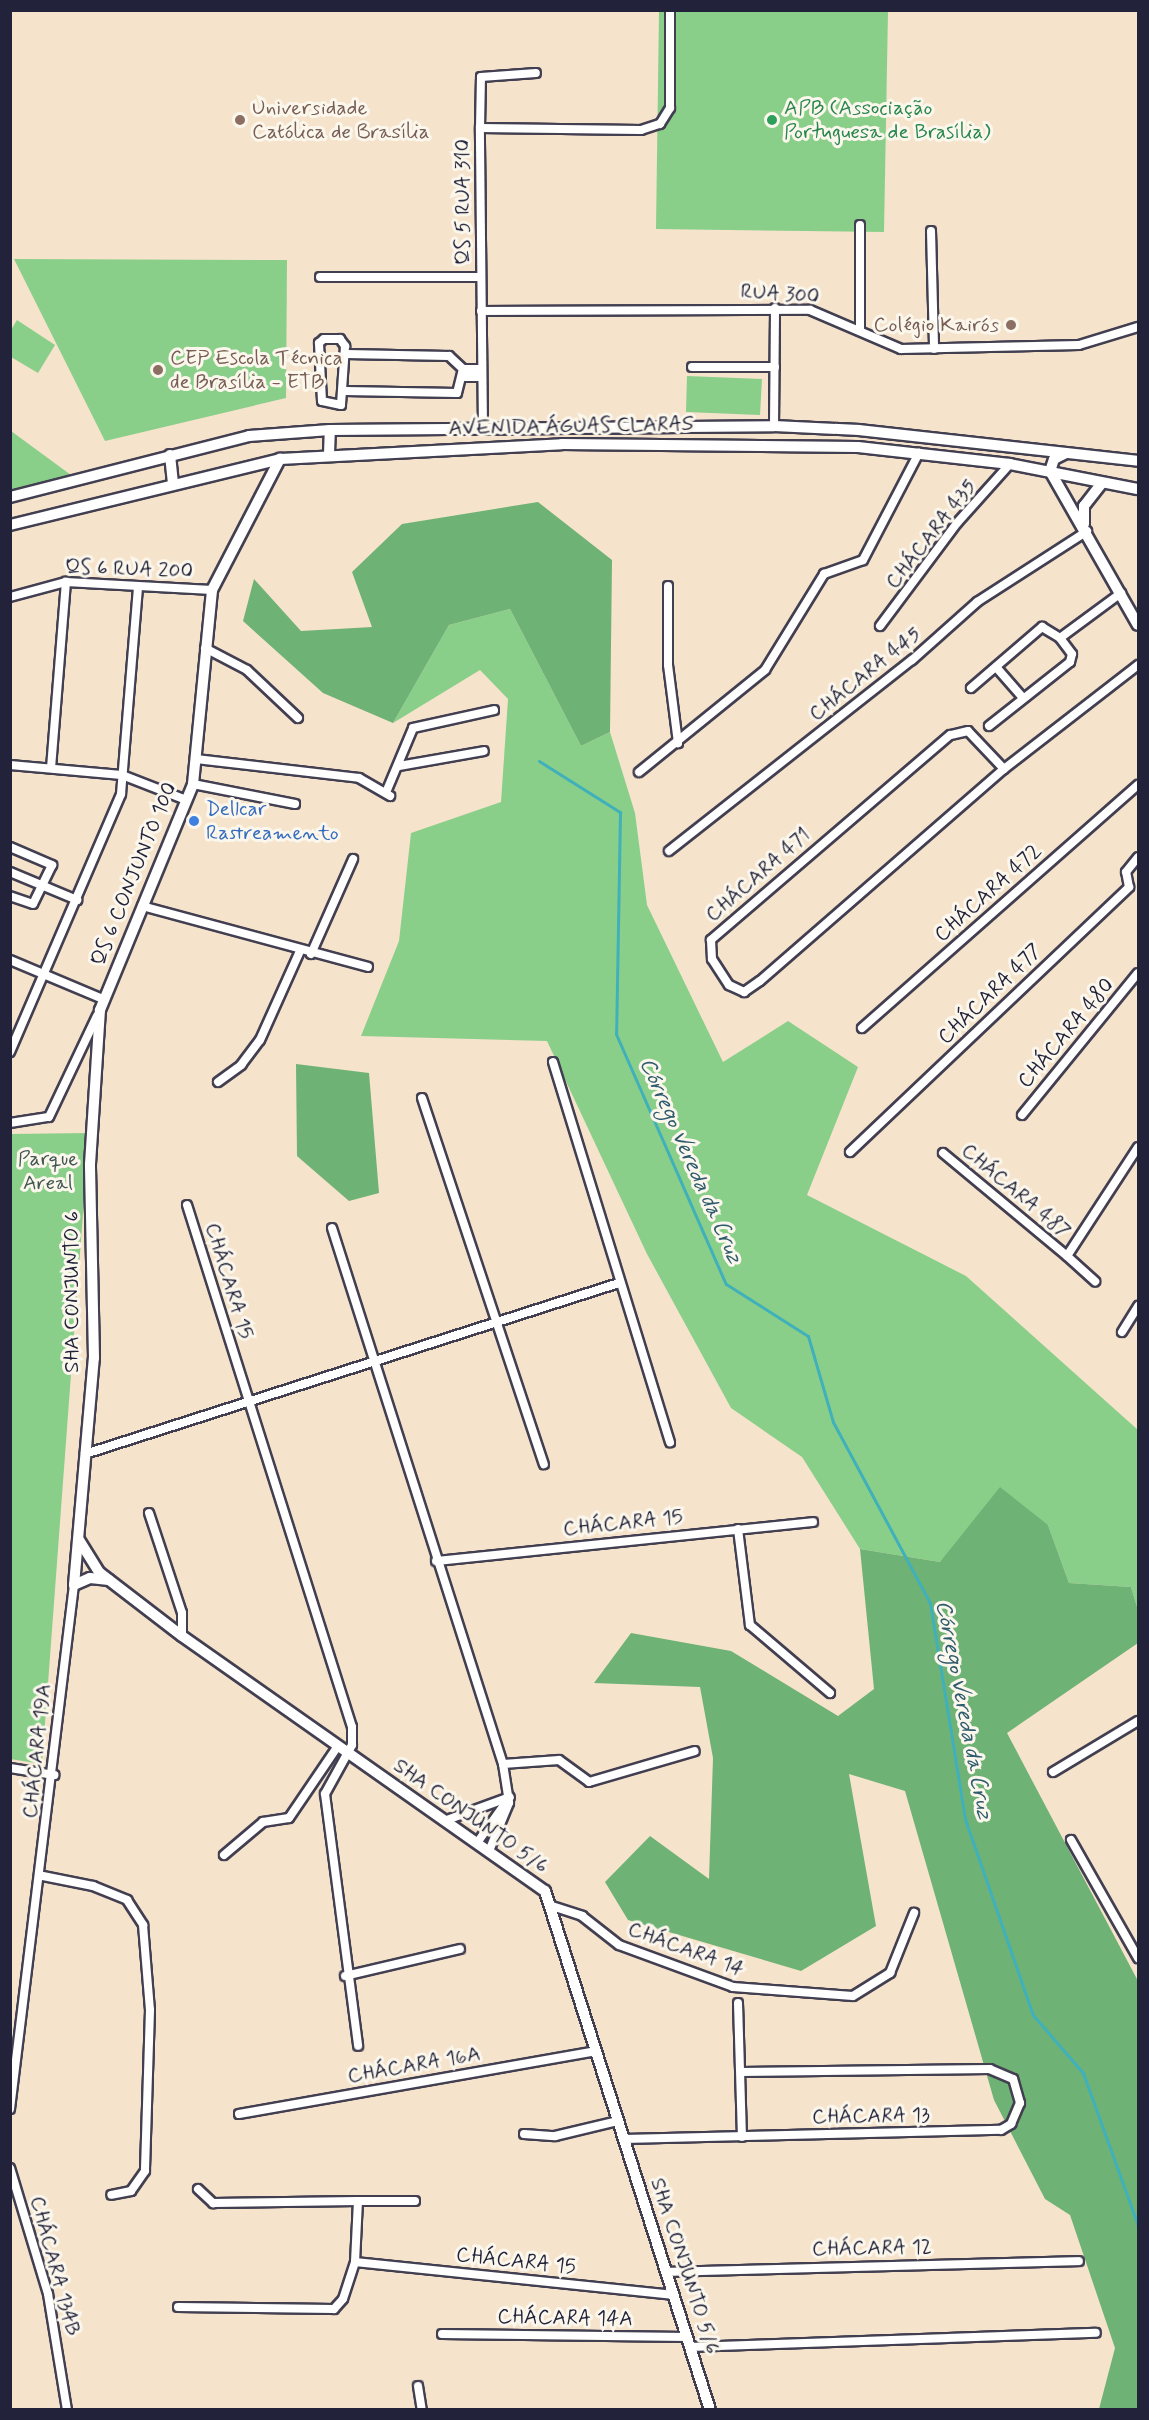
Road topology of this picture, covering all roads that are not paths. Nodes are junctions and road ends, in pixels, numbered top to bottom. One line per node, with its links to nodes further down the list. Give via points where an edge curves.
1 (670, 10): 3 (street, QS 5 RUA 310, via 670,108 660,124 641,130)
2 (536, 73): 3 (street, via 481,77)
3 (480, 129): 7 (street, QS 5 RUA 310)
4 (860, 225): 11 (street)
5 (931, 231): 12 (street)
6 (320, 276): 7 (street)
7 (481, 277): 9 (street, QS 5 RUA 310)
8 (775, 308): 9 (street, RUA 300); 11 (street, RUA 300, via 810,310); 15 (street)
9 (481, 310): 17 (street, QS 5 RUA 310)
10 (1138, 327): 12 (street, RUA 300, via 1078,345)
11 (860, 331): 12 (street, RUA 300, via 890,347)
12 (934, 349)
13 (346, 354): 16 (street, via 449,356); 18 (street); 18 (street, via 342,340 320,341 322,401 341,405)
14 (692, 367): 15 (street)
15 (775, 368): 19 (street)
16 (463, 373): 17 (street); 18 (street, via 457,393)
17 (482, 373): 20 (street, QS 5 RUA 310)
18 (345, 391)
19 (774, 426): 20 (street, AVENIDA ÁGUAS CLARAS); 22 (street, AVENIDA ÁGUAS CLARAS)
20 (483, 429): 21 (street, AVENIDA ÁGUAS CLARAS)
21 (330, 430): 26 (street); 27 (street, AVENIDA ÁGUAS CLARAS, via 249,436)
22 (859, 430): 23 (street); 25 (street, AVENIDA ÁGUAS CLARAS)
23 (858, 447): 24 (street, AVENIDA ÁGUAS CLARAS); 26 (street, AVENIDA ÁGUAS CLARAS, via 583,444)
24 (919, 453): 31 (street, AVENIDA ÁGUAS CLARAS); 57 (street, via 869,554 824,574 772,662)
25 (1067, 453): 29 (street, AVENIDA ÁGUAS CLARAS); 32 (street, via 1054,459)
26 (328, 454): 28 (street, AVENIDA ÁGUAS CLARAS)
27 (170, 455): 34 (street); 37 (street, AVENIDA ÁGUAS CLARAS)
28 (280, 459): 30 (street, AVENIDA ÁGUAS CLARAS); 33 (street, QS 6 CONJUNTO 100)
29 (1138, 461)
30 (264, 462): 33 (street); 34 (street, AVENIDA ÁGUAS CLARAS)
31 (1010, 464): 32 (street, AVENIDA ÁGUAS CLARAS); 47 (street, CHÁCARA 435, via 957,523)
32 (1050, 471): 35 (street, AVENIDA ÁGUAS CLARAS); 39 (street)
33 (269, 478): 43 (street, QS 6 CONJUNTO 100)
34 (172, 482): 38 (street, AVENIDA ÁGUAS CLARAS)
35 (1102, 483): 36 (street, AVENIDA ÁGUAS CLARAS); 39 (street, via 1084,506)
36 (1138, 489)
37 (10, 497)
38 (10, 525)
39 (1085, 528): 44 (street); 71 (street, CHÁCARA 445, via 977,602 912,660)
40 (66, 582): 42 (street, QS 6 RUA 200); 45 (street, QS 6 RUA 200); 62 (street)
41 (668, 586): 57 (street, via 668,665)
42 (138, 588): 43 (street, QS 6 RUA 200); 65 (street)
43 (212, 590): 49 (street, QS 6 CONJUNTO 100)
44 (1121, 592): 46 (street); 48 (street)
45 (10, 597)
46 (1138, 625)
47 (880, 626)
48 (1060, 638): 51 (street, via 1042,627); 53 (street, via 1072,654 1070,662)
49 (205, 648): 55 (street, via 247,670); 59 (street, QS 6 CONJUNTO 100)
50 (1138, 665): 63 (street, CHÁCARA 471)
51 (996, 667): 52 (street); 53 (street)
52 (971, 688)
53 (1023, 698): 56 (street)
54 (494, 710): 61 (street, via 413,728)
55 (298, 718)
56 (989, 726)
57 (678, 743): 64 (street)
58 (484, 751): 61 (street)
59 (196, 759): 61 (street, via 348,776 388,793); 66 (street, QS 6 CONJUNTO 100)
60 (10, 765): 62 (street)
61 (399, 766)
62 (51, 768): 65 (street)
63 (1004, 769): 63 (street, CHÁCARA 471, via 760,981 744,992 729,985 709,952 711,940 950,735 968,731)
64 (639, 772)
65 (122, 775): 68 (street); 77 (street, via 121,794)
66 (193, 783): 68 (street, QS 6 CONJUNTO 100); 69 (street)
67 (1138, 785): 86 (street, CHÁCARA 472)
68 (186, 800): 78 (street, QS 6 CONJUNTO 100)
69 (295, 804)
70 (10, 847): 75 (street, via 51,863)
71 (669, 851)
72 (1138, 857): 94 (street, CHÁCARA 477, via 1126,872 1129,887)
73 (353, 859): 80 (street)
74 (10, 872): 75 (street)
75 (44, 885): 76 (street, via 33,904); 77 (street)
76 (10, 896)
77 (77, 900): 84 (street)
78 (142, 906): 79 (street); 85 (street, QS 6 CONJUNTO 100)
79 (300, 951): 80 (street); 89 (street, via 260,1040 241,1065)
80 (311, 954): 82 (street)
81 (10, 960): 84 (street)
82 (368, 967)
83 (1138, 973): 91 (street, CHÁCARA 480)
84 (44, 976): 85 (street); 87 (street)
85 (102, 1004): 92 (street, via 49,1117); 107 (street, SHA CONJUNTO 6, via 90,1164 94,1358)
86 (862, 1028)
87 (10, 1052)
88 (553, 1062): 100 (street)
89 (218, 1082)
90 (422, 1098): 102 (street)
91 (1022, 1115)
92 (10, 1123)
93 (1138, 1147): 98 (street, CHÁCARA 487)
94 (850, 1152)
95 (943, 1153): 98 (street, CHÁCARA 487)
96 (187, 1205): 105 (street, CHÁCARA 15)
97 (332, 1228): 104 (street)
98 (1067, 1256): 99 (street, CHÁCARA 487)
99 (1095, 1281)
100 (619, 1283): 102 (street); 106 (street)
101 (1138, 1306): 103 (street)
102 (495, 1320): 104 (street); 108 (street)
103 (1122, 1332)
104 (374, 1361): 105 (street); 113 (street)
105 (246, 1402): 107 (street); 121 (street, CHÁCARA 15, via 347,1707 353,1740)
106 (670, 1442)
107 (85, 1454): 112 (street, SHA CONJUNTO 6)
108 (544, 1464)
109 (149, 1513): 116 (street, via 182,1613)
110 (813, 1522): 111 (street, CHÁCARA 15)
111 (738, 1529): 113 (street, CHÁCARA 15); 117 (street, via 750,1625)
112 (78, 1539): 114 (street, SHA CONJUNTO 5/6); 115 (street, CHÁCARA 19A)
113 (436, 1561): 122 (street)
114 (110, 1580): 115 (street, via 90,1578); 116 (street, SHA CONJUNTO 5/6)
115 (74, 1586): 125 (street, CHÁCARA 19A)
116 (182, 1636): 119 (street, SHA CONJUNTO 5/6)
117 (830, 1693)
118 (1138, 1721): 124 (street)
119 (338, 1746): 121 (street, SHA CONJUNTO 5/6); 131 (street, via 289,1818 263,1822)
120 (695, 1751): 122 (street, via 590,1782 559,1760)
121 (348, 1753): 127 (street, SHA CONJUNTO 5/6); 137 (street, via 325,1794)
122 (503, 1764): 126 (street)
123 (10, 1768): 125 (street)
124 (1053, 1772)
125 (54, 1775): 132 (street, CHÁCARA 19A)
126 (510, 1797): 127 (street); 129 (street); 130 (street)
127 (444, 1821): 129 (street, SHA CONJUNTO 5/6)
128 (1071, 1840): 136 (street)
129 (477, 1843): 130 (street, SHA CONJUNTO 5/6)
130 (489, 1851): 133 (street, SHA CONJUNTO 5/6, via 540,1885)
131 (224, 1856)
132 (43, 1876): 142 (street, CHÁCARA 19A); 150 (street, via 93,1886 127,1900 143,1925 150,2010 145,2171 131,2190)
133 (552, 1906): 134 (street, CHÁCARA 14, via 582,1916 619,1945 733,1987 853,1996 890,1973); 140 (street, SHA CONJUNTO 5/6)
134 (914, 1913)
135 (460, 1949): 137 (street)
136 (1138, 1958)
137 (345, 1976): 139 (street)
138 (738, 2003): 141 (street)
139 (358, 2046)
140 (596, 2051): 143 (street, CHÁCARA 16A); 144 (street, SHA CONJUNTO 5/6)
141 (741, 2072): 146 (street); 146 (street, CHÁCARA 13, via 975,2068 999,2071 1019,2089 1017,2115 1001,2130)
142 (10, 2109)
143 (239, 2114)
144 (618, 2121): 145 (street, via 555,2136); 147 (street, SHA CONJUNTO 5/6)
145 (524, 2134)
146 (742, 2137): 147 (street, CHÁCARA 13)
147 (624, 2139): 155 (street, SHA CONJUNTO 5/6)
148 (10, 2168): 162 (street, CHÁCARA 134B, via 51,2305)
149 (198, 2189): 151 (street, via 213,2203)
150 (111, 2194)
151 (358, 2201): 152 (street); 154 (street)
152 (415, 2201)
153 (1078, 2261): 155 (street, CHÁCARA 12)
154 (355, 2262): 156 (street, CHÁCARA 15); 157 (street, via 343,2299 334,2309)
155 (667, 2272): 156 (street, SHA CONJUNTO 5/6)
156 (674, 2295): 160 (street, SHA CONJUNTO 5/6)
157 (178, 2307)
158 (1096, 2333): 160 (street)
159 (442, 2334): 160 (street, CHÁCARA 14A)
160 (689, 2342): 164 (street, SHA CONJUNTO 5/6)
161 (418, 2386): 163 (street)
162 (67, 2409)
163 (422, 2409)
164 (710, 2409)

